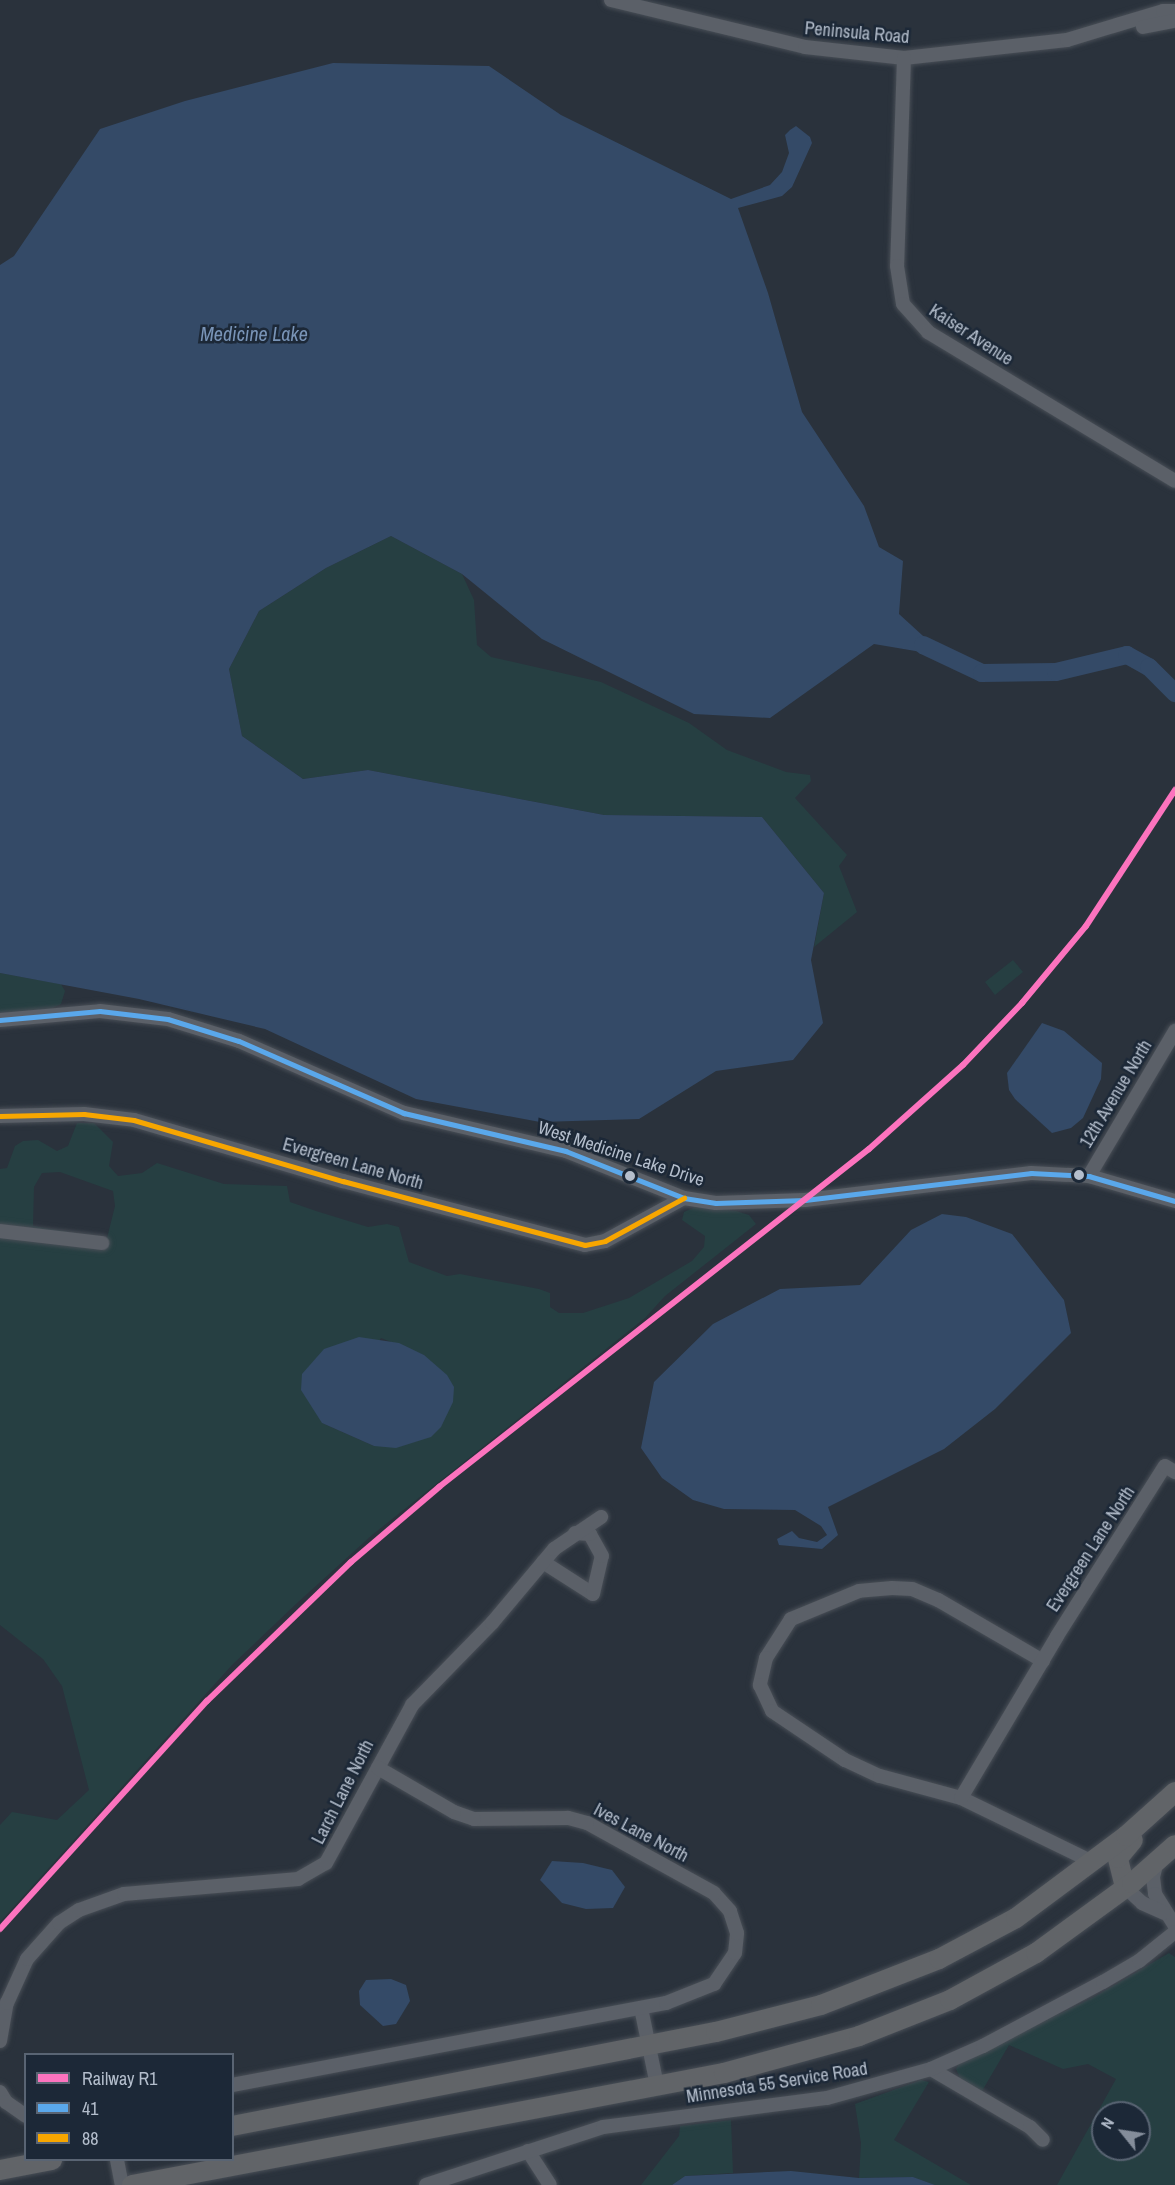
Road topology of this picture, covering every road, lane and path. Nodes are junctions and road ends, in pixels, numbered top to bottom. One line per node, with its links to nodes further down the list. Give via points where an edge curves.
1 (611, 0): 5 (street, Peninsula Road, via 789,44)
2 (1175, 11): 4 (street, Peninsula Road, via 1111,26)
3 (1175, 21): 4 (street, Peninsula Road, via 1113,35)
4 (1103, 32): 5 (street, Peninsula Road, via 990,51)
5 (904, 58): 6 (street, Kaiser Avenue, via 897,266 903,304 928,332)
6 (1175, 481)
7 (0, 1020): 11 (street, West Medicine Lake Drive, via 100,1011 168,1019 239,1041 404,1113 566,1151)
8 (1175, 1031): 10 (street, 12th Avenue North)
9 (0, 1116): 11 (street, Evergreen Lane North, via 84,1114 134,1120 585,1245 605,1240)
10 (1089, 1176): 11 (street, West Medicine Lake Drive, via 1031,1173 746,1203); 12 (street, West Medicine Lake Drive)
11 (684, 1198)
12 (1175, 1201)
13 (0, 1230): 14 (street)
14 (102, 1243)
15 (1175, 1472): 19 (street, Evergreen Lane North, via 1166,1466)
16 (601, 1516): 17 (street, Larch Lane North)
17 (575, 1533): 18 (street, Larch Lane North); 18 (street, via 590,1534 602,1556 600,1578 593,1594)
18 (543, 1562): 20 (street, Larch Lane North, via 492,1623 412,1705)
19 (1042, 1661): 22 (street); 22 (street, via 912,1589 859,1592 805,1610 791,1619 777,1637 761,1671 760,1685 772,1711 845,1760 872,1772)
20 (378, 1768): 31 (street, Ives Lane North, via 474,1819 568,1818 587,1823 714,1893 730,1911 737,1933 735,1953 727,1971 700,1992); 32 (street, Larch Lane North, via 334,1851 312,1873 281,1882 124,1894 79,1910 59,1923 41,1940 15,1980)
21 (1175, 1792): 26 (highway)
22 (962, 1798): 26 (street)
23 (1175, 1801): 27 (highway, via 1118,1858)
24 (1175, 1845): 25 (highway)
25 (1157, 1861): 27 (highway); 28 (street, via 1153,1877 1155,1894)
26 (1093, 1862): 33 (highway, via 1016,1918 939,1959 821,2005)
27 (1125, 1887): 28 (street, via 1142,1903); 36 (highway, via 1036,1953 959,1996 905,2020 769,2062)
28 (1164, 1913): 29 (street)
29 (1175, 1926)
30 (1175, 1932): 34 (street, Minnesota 55 Service Road, via 1139,1961 1103,1982)
31 (641, 2008): 33 (street); 35 (street, Ives Lane North)
32 (0, 2041)
33 (648, 2045): 36 (street); 39 (highway)
34 (931, 2069): 40 (street, via 1030,2127); 41 (street, Minnesota 55 Service Road, via 827,2098 603,2127)
35 (234, 2085)
36 (657, 2085): 46 (highway)
37 (0, 2092): 38 (street, via 6,2102)
38 (24, 2115)
39 (234, 2126)
40 (1043, 2140)
41 (528, 2151): 47 (street, Minnesota 55 Service Road); 48 (street)
42 (46, 2161): 44 (highway)
43 (117, 2161): 45 (street)
44 (0, 2169)
45 (122, 2185)
46 (132, 2185)
47 (426, 2185)
48 (550, 2185)

